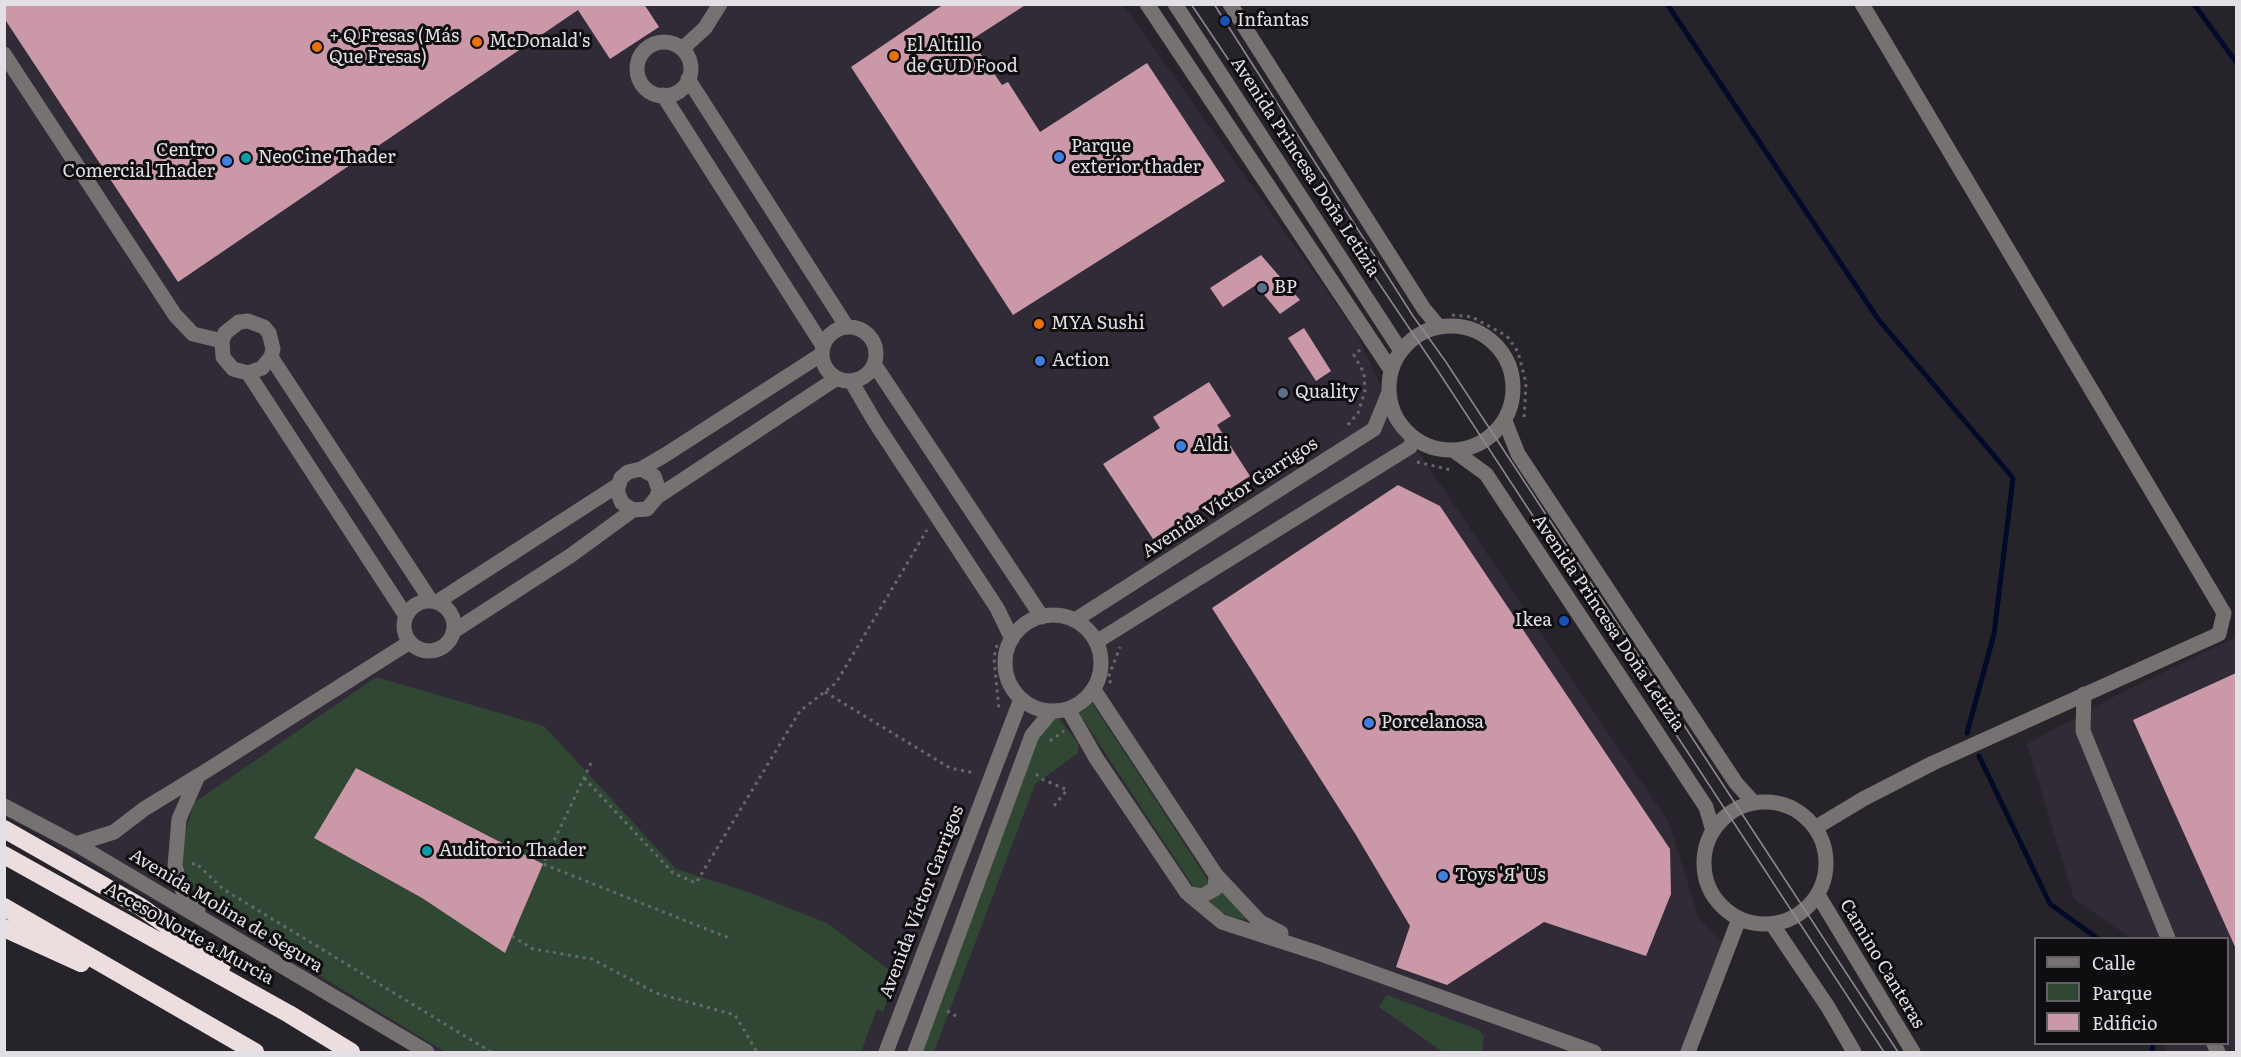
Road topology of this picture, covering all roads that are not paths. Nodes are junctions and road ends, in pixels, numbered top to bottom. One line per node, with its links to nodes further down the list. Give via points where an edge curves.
1 (720, 4): 6 (street, via 705,28)
2 (1147, 4): 17 (street)
3 (1175, 4): 14 (street, Avenida Princesa Doña Letizia)
4 (1230, 4): 10 (street, Avenida Princesa Doña Letizia, via 1424,309)
5 (1862, 4): 37 (street, via 2224,613 2219,634)
6 (682, 49): 8 (street, via 689,60); 9 (street, via 656,43 638,62 637,72 644,87)
7 (4, 54): 12 (street, via 175,315 194,334)
8 (688, 79): 9 (street, via 678,91); 11 (street)
9 (663, 95): 13 (street)
10 (1442, 320): 14 (street); 21 (street, via 1477,331 1495,344 1508,362 1514,383)
11 (847, 327): 13 (street, via 828,337); 16 (street, via 857,328 873,341)
12 (222, 341): 15 (street, via 231,326 239,322 256,323 269,333); 18 (street, via 227,363)
13 (822, 350): 19 (street, via 826,368); 24 (street)
14 (1401, 351): 17 (street)
15 (271, 357): 18 (street, via 262,368); 28 (street)
16 (874, 364): 19 (street, via 861,378); 30 (street)
17 (1391, 370): 20 (street)
18 (248, 373): 29 (street)
19 (844, 379): 26 (street); 33 (street, via 997,608)
20 (1389, 392): 22 (street, via 1398,422); 31 (street, Avenida Víctor Garrigos, via 1374,429)
21 (1505, 421): 23 (street, via 1472,447); 42 (street, Avenida Princesa Doña Letizia, via 1518,454 1736,783)
22 (1413, 438): 23 (street, via 1432,447); 35 (street, via 1410,447)
23 (1453, 450): 46 (street, Avenida Princesa Doña Letizia, via 1486,474 1706,807)
24 (641, 469): 25 (street, via 628,472); 26 (street, via 654,476)
25 (618, 485): 27 (street, via 622,503); 28 (street)
26 (657, 497): 27 (street, via 647,509)
27 (633, 510): 32 (street)
28 (434, 601): 29 (street, via 413,606); 32 (street, via 452,615)
29 (406, 616): 34 (street, via 404,630)
30 (1042, 617): 31 (street); 33 (street)
31 (1075, 620): 35 (street)
32 (454, 631): 34 (street, via 444,646 436,650 426,651)
33 (1005, 638): 38 (street, via 1006,671 1011,687)
34 (410, 642): 41 (street)
35 (1096, 642): 36 (street, via 1101,666)
36 (1094, 690): 39 (street); 49 (street)
37 (2084, 694): 44 (street, via 1933,763); 58 (street, via 2083,731)
38 (1021, 699): 40 (street, via 1035,708); 66 (street, Avenida Víctor Garrigos)
39 (1068, 709): 40 (street); 50 (street, via 1096,758)
40 (1052, 711): 67 (street, via 1032,735)
41 (198, 776): 47 (street, via 114,832); 57 (street, via 179,819 175,867 186,901)
42 (1754, 803): 44 (street, via 1777,803 1799,812); 46 (street, via 1731,813)
43 (4, 806): 47 (street, Avenida Molina de Segura)
44 (1815, 828): 51 (street, via 1825,850 1826,873)
45 (4, 829): 61 (highway, via 141,907)
46 (1713, 831): 54 (street, via 1706,846 1706,880 1713,896)
47 (76, 844): 57 (street, Avenida Molina de Segura)
48 (4, 855): 61 (highway, Acceso Norte a Murcia)
49 (1216, 875): 50 (street, via 1215,889 1202,896); 59 (street, via 1260,922)
50 (1187, 893): 59 (street, via 1222,922)
51 (1818, 895): 55 (street, via 1798,915); 71 (street, Camino Canteras)
52 (4, 907): 63 (highway)
53 (4, 919): 60 (highway)
54 (1739, 919): 55 (street); 69 (street)
55 (1772, 924): 70 (street)
56 (4, 928): 60 (highway)
57 (231, 937): 65 (street, Avenida Molina de Segura)
58 (2167, 937)
59 (1318, 953): 68 (street)
60 (81, 963): 62 (highway)
61 (289, 1014): 64 (highway, Acceso Norte a Murcia)
62 (248, 1053)
63 (255, 1053)
64 (351, 1053)
65 (427, 1053)
66 (886, 1053)
67 (915, 1053)
68 (1594, 1053)
69 (1688, 1053)
70 (1854, 1053)
71 (1913, 1053)

